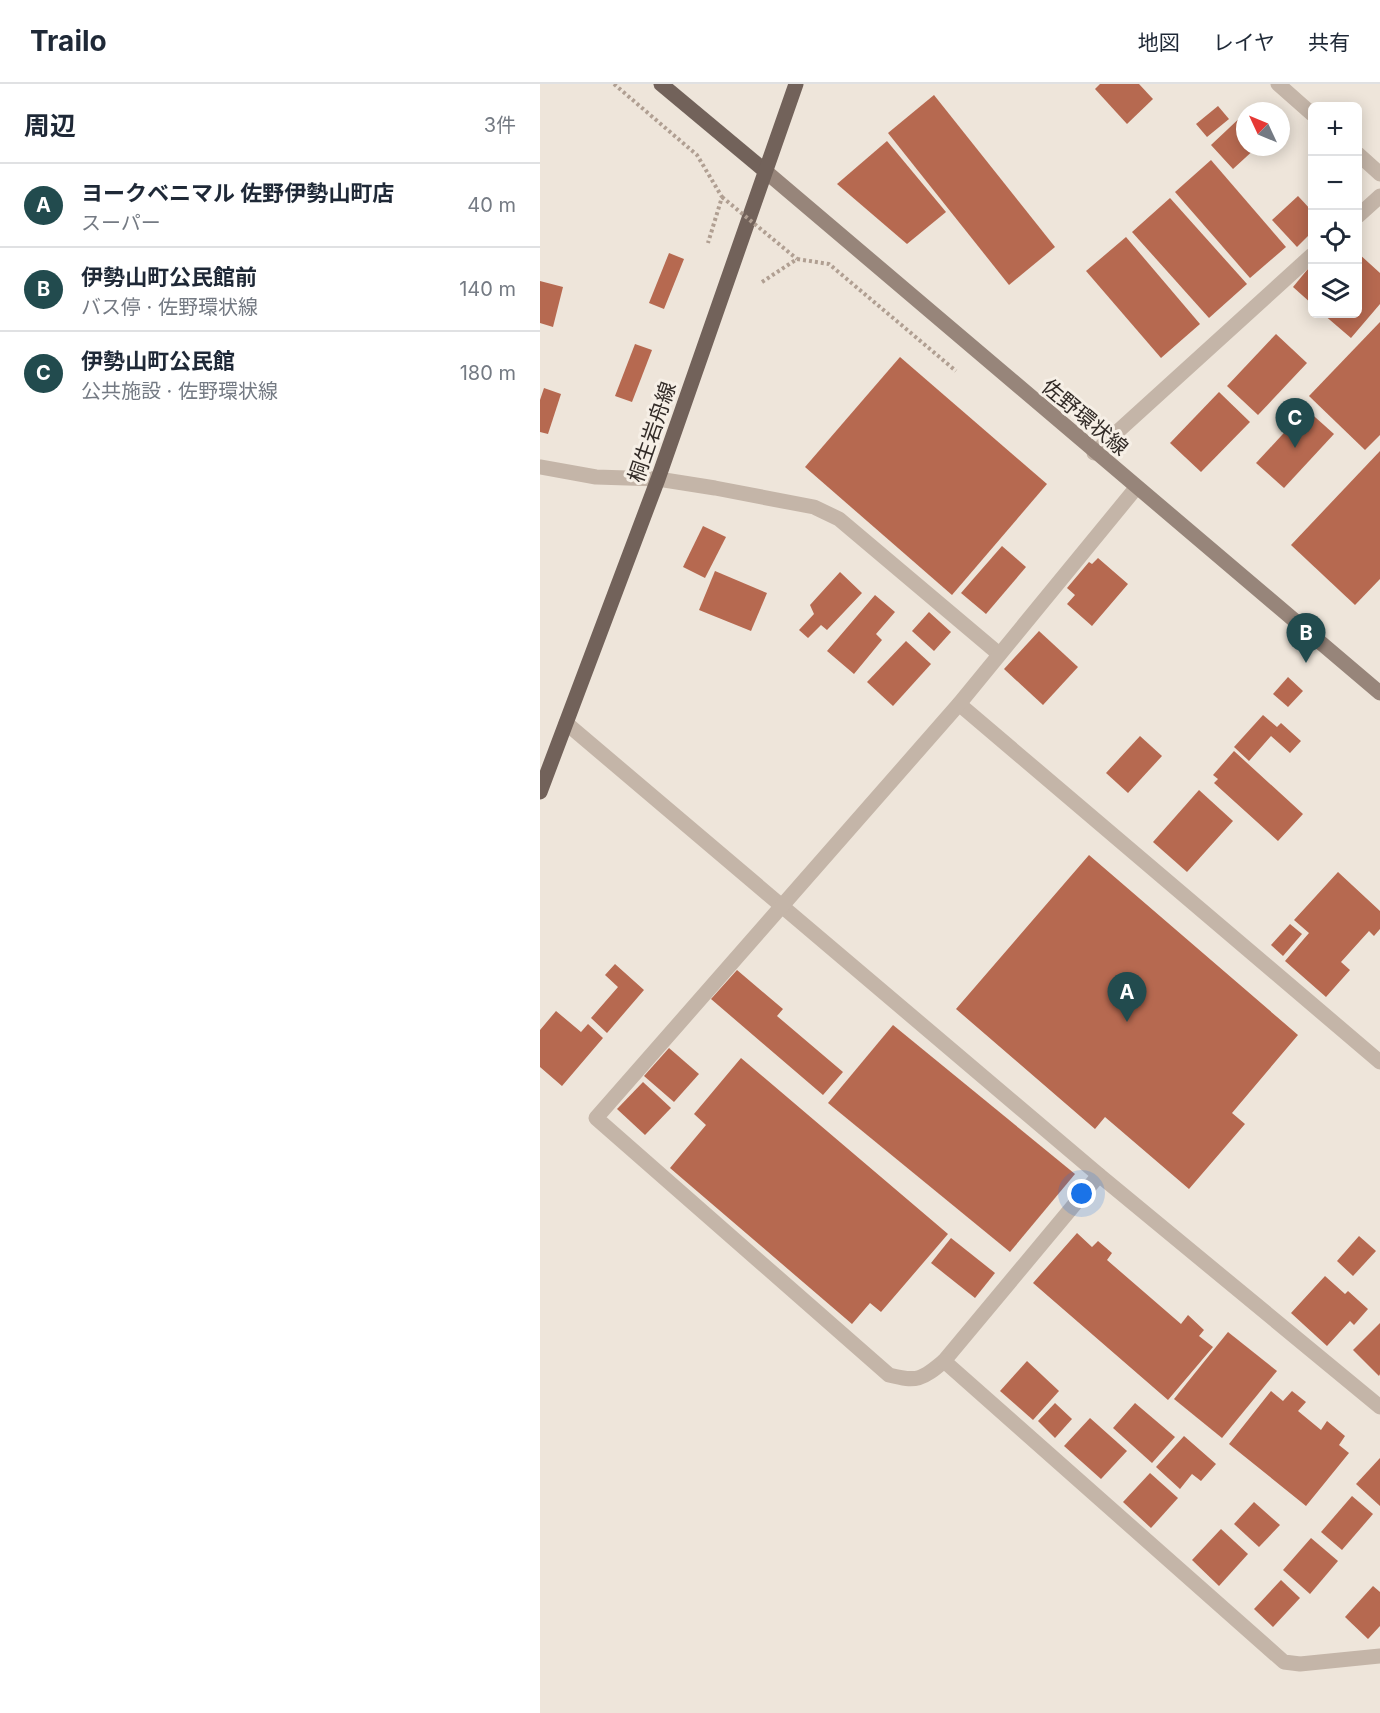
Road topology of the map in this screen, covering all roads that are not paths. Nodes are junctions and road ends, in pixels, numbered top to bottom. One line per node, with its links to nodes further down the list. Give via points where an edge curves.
1 (662, 84): 6 (main road)
2 (796, 84): 6 (main road, 桐生岩舟線)
3 (1278, 84): 4 (street)
4 (1308, 110)
5 (1360, 156): 7 (street)
6 (765, 170): 11 (main road, 佐野環状線); 13 (main road, 桐生岩舟線)
7 (1380, 174)
8 (1380, 196): 9 (street)
9 (1362, 212)
10 (1308, 259): 11 (street)
11 (1094, 453): 14 (main road, 佐野環状線)
12 (540, 467): 13 (street, via 596,477)
13 (658, 479): 15 (street, via 814,507 839,519); 18 (main road, 桐生岩舟線)
14 (1136, 488): 15 (street); 16 (main road, 佐野環状線)
15 (999, 654): 17 (street)
16 (1380, 693)
17 (959, 704): 20 (street); 21 (street)
18 (566, 723): 19 (main road, 桐生岩舟線); 20 (street)
19 (540, 792)
20 (783, 906): 22 (street); 23 (street, via 596,1118 889,1375 912,1381)
21 (1380, 1062)
22 (1099, 1175): 23 (street); 24 (street)
23 (944, 1361): 25 (street, via 1284,1662)
24 (1380, 1407)
25 (1380, 1656)

